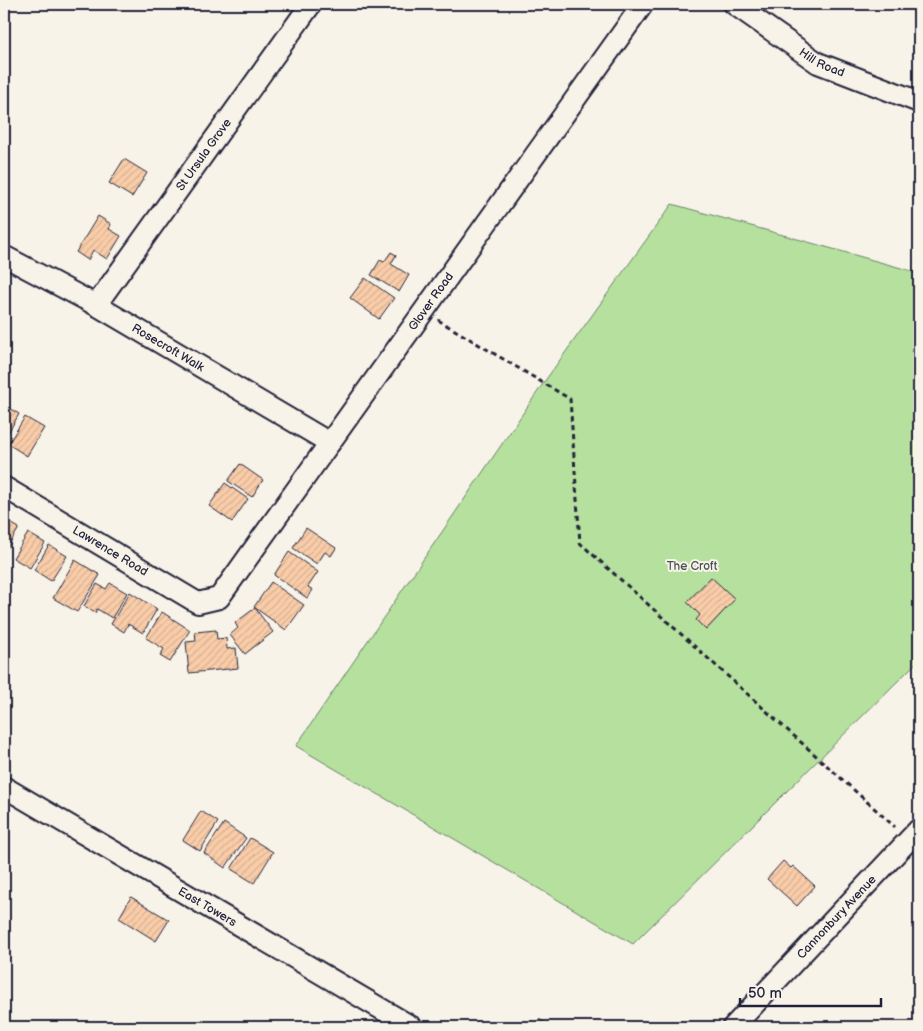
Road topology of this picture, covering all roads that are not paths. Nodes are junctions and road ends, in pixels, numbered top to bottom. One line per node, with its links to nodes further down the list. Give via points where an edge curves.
1 (311, 4): 6 (street, St Ursula Grove)
2 (644, 4): 7 (street, Glover Road)
3 (734, 4): 4 (street, Hill Road, via 818,63)
4 (919, 102)
5 (4, 256): 6 (street, Rosecroft Walk)
6 (96, 305): 7 (street, Rosecroft Walk)
7 (330, 443): 9 (street, Glover Road)
8 (4, 487): 9 (street, Lawrence Road, via 198,603)
9 (219, 598)
10 (4, 787): 12 (street, East Towers)
11 (914, 834): 13 (street, Cannonbury Avenue)
12 (412, 1027)
13 (733, 1027)

